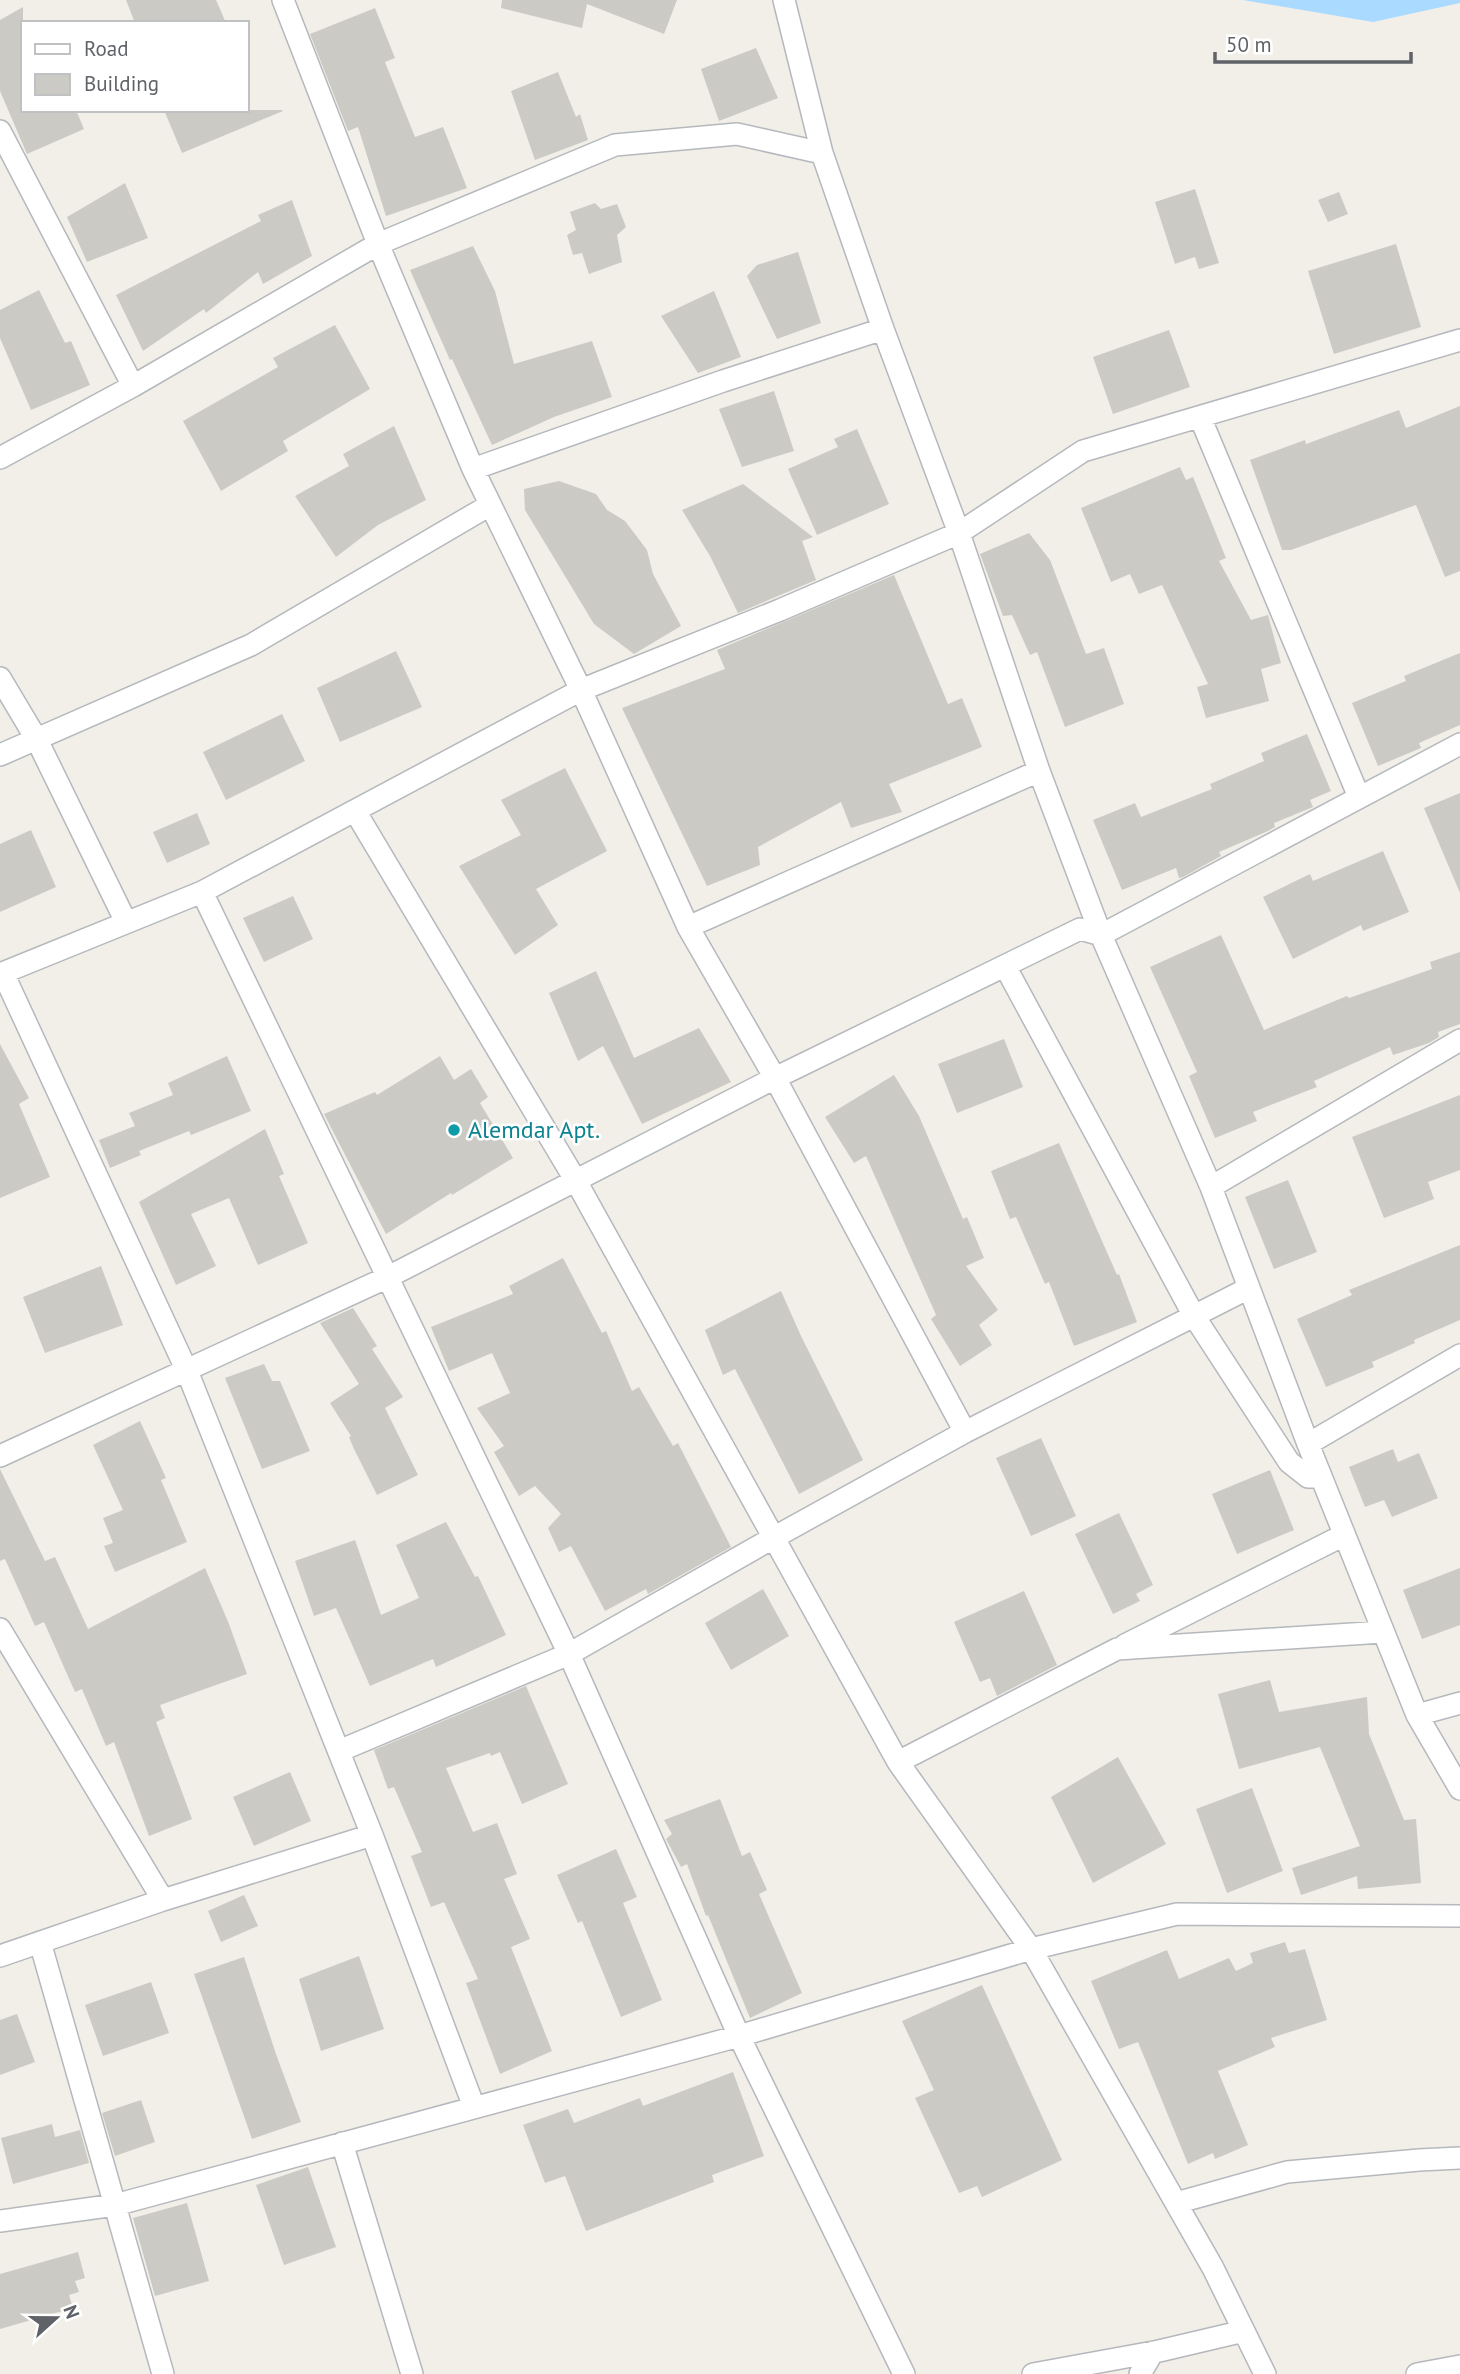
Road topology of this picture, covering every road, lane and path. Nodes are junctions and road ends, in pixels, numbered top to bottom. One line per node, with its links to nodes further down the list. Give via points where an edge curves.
1 (284, 0): 5 (street)
2 (784, 0): 4 (street)
3 (0, 131): 8 (street)
4 (822, 153): 5 (street, via 737,134 615,145); 6 (street)
5 (378, 244): 8 (street); 11 (street)
6 (883, 329): 11 (street); 13 (street)
7 (1460, 340): 9 (street)
8 (133, 386): 10 (street)
9 (1200, 417): 13 (street, via 1083,451); 20 (street)
10 (0, 458)
11 (472, 468): 12 (street)
12 (490, 505): 15 (street); 16 (street, via 251,645)
13 (959, 533): 15 (street); 19 (street)
14 (0, 678): 16 (street)
15 (580, 690): 21 (street); 24 (street)
16 (37, 740): 18 (street); 23 (street)
17 (1460, 744): 20 (street)
18 (0, 755)
19 (1039, 771): 24 (street); 25 (street)
20 (1359, 797): 25 (street)
21 (355, 811): 22 (street); 30 (street)
22 (202, 892): 23 (street); 32 (street)
23 (126, 922): 27 (street)
24 (688, 926): 29 (street)
25 (1101, 935): 26 (street, via 1080,929); 31 (street)
26 (1005, 966): 29 (street); 34 (street)
27 (1, 974): 36 (street)
28 (1460, 1041): 31 (street)
29 (775, 1078): 30 (street); 37 (street)
30 (576, 1181): 32 (street); 42 (street)
31 (1211, 1187): 33 (street)
32 (388, 1277): 36 (street); 46 (street)
33 (1249, 1288): 34 (street); 38 (street)
34 (1194, 1316): 37 (street); 40 (street, via 1289,1462 1308,1476)
35 (1460, 1355): 38 (street)
36 (187, 1371): 39 (street); 49 (street)
37 (965, 1432): 42 (street)
38 (1308, 1444): 40 (street)
39 (0, 1456)
40 (1321, 1476): 41 (street)
41 (1344, 1535): 44 (street); 45 (street)
42 (773, 1538): 46 (street); 50 (street)
43 (0, 1629): 53 (street)
44 (1383, 1632): 45 (street); 48 (street)
45 (1117, 1649): 50 (street)
46 (569, 1654): 49 (street); 58 (street)
47 (1460, 1703): 48 (street)
48 (1417, 1715): 51 (street)
49 (338, 1751): 52 (street)
50 (898, 1762): 56 (street)
51 (1460, 1789)
52 (372, 1835): 53 (street); 59 (street)
53 (163, 1900): 55 (street)
54 (1460, 1916): 56 (street, via 1177,1914)
55 (40, 1942): 57 (street); 63 (street)
56 (1031, 1949): 58 (street); 62 (street)
57 (0, 1956)
58 (739, 2036): 59 (street); 70 (street)
59 (474, 2107): 60 (street)
60 (342, 2143): 63 (street); 69 (street)
61 (1460, 2158): 62 (street, via 1287,2172)
62 (1176, 2203): 65 (street)
63 (115, 2205): 64 (street); 68 (street)
64 (0, 2221)
65 (1244, 2331): 66 (street); 73 (street)
66 (1153, 2352): 71 (street); 72 (street)
67 (1460, 2366): 74 (street)
68 (163, 2374)
69 (412, 2374)
70 (904, 2374)
71 (1033, 2374)
72 (1140, 2374)
73 (1265, 2374)
74 (1417, 2374)

